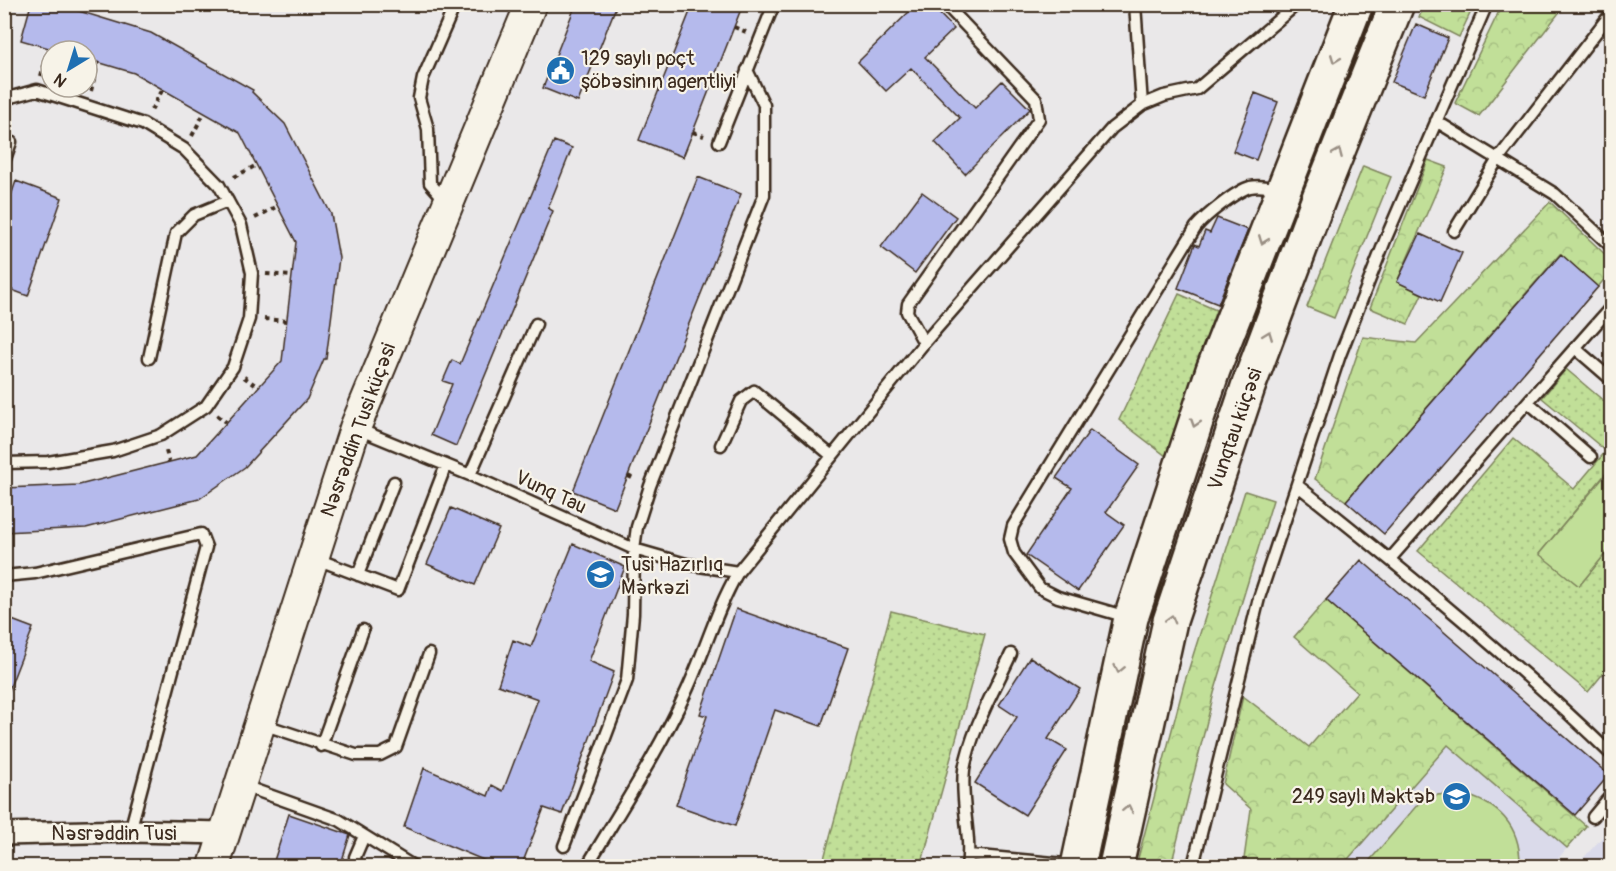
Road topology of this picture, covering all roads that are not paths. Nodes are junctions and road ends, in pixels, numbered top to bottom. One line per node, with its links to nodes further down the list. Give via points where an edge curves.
1 (531, 4): 21 (main road, Nəsrəddin Tusi küçəsi)
2 (774, 4): 11 (lane)
3 (945, 4): 26 (lane, via 1036,99 1039,118 908,304 907,312)
4 (1135, 4): 13 (lane)
5 (1297, 4): 13 (lane, via 1197,89)
6 (1356, 4): 19 (main road, Vunqtau küçəsi, one-way to 19)
7 (1397, 4): 68 (main road, Vunqtau küçəsi, one-way to 7, via 1170,621 1248,387)
8 (1487, 4): 14 (lane)
9 (1611, 12): 17 (lane)
10 (451, 14): 21 (lane, via 418,98 428,129 430,183)
11 (747, 70): 16 (lane); 40 (lane, via 764,105 764,195 650,486)
12 (4, 99): 20 (lane, via 37,90 143,124 184,149 219,185)
13 (1142, 105): 26 (lane, via 1112,128)
14 (1436, 122): 17 (lane); 39 (lane, via 1345,344)
15 (11, 142): 18 (lane)
16 (719, 142)
17 (1498, 159): 22 (lane); 23 (lane, via 1555,194)
18 (4, 162)
19 (1282, 190): 46 (main road, Vunqtau küçəsi, one-way to 46, via 1213,370); 46 (lane, via 1248,188 1202,219 1013,526 1010,539 1014,553 1040,588)
20 (228, 201): 28 (lane, via 194,215 176,234); 35 (lane, via 241,225 252,273 249,319 233,367 206,406 160,435 113,451 48,462)
21 (448, 204): 31 (main road, Nəsrəddin Tusi küçəsi)
22 (1454, 231)
23 (1611, 247)
24 (1611, 306): 27 (lane)
25 (536, 324): 37 (lane)
26 (924, 343): 33 (lane)
27 (1575, 348): 29 (lane); 30 (lane)
28 (149, 358)
29 (1611, 380)
30 (1528, 402): 34 (lane); 42 (lane)
31 (355, 428): 36 (lane, Vunq Tau); 41 (main road, Nəsrəddin Tusi küçəsi)
32 (721, 445): 33 (lane, via 741,401 754,391)
33 (832, 456): 43 (lane)
34 (1591, 457)
35 (4, 463)
36 (446, 465): 37 (lane, Vunq Tau); 44 (lane, via 398,590)
37 (470, 475): 40 (lane, Vunq Tau)
38 (394, 482): 44 (lane)
39 (1297, 485): 42 (lane); 69 (lane, via 1259,598)
40 (634, 549): 43 (lane, Vunq Tau, via 686,564); 60 (lane, via 627,680)
41 (313, 557): 44 (lane); 50 (main road, Nəsrəddin Tusi küçəsi)
42 (1390, 559): 52 (lane)
43 (738, 572): 66 (lane, via 671,723)
44 (358, 575)
45 (4, 576): 56 (lane, via 35,573 201,534 206,547)
46 (1131, 618): 62 (main road, Vunqtau küçəsi, one-way to 62)
47 (363, 630): 51 (lane)
48 (429, 654): 51 (lane, via 396,747 380,755 356,755)
49 (1011, 654): 61 (lane, via 974,735 964,770)
50 (260, 723): 51 (lane); 53 (main road, Nəsrəddin Tusi küçəsi)
51 (321, 746)
52 (1611, 755)
53 (239, 785): 57 (main road, Nəsrəddin Tusi küçəsi); 59 (lane, via 339,820)
54 (1611, 794): 55 (lane)
55 (1593, 817)
56 (130, 831): 57 (street, Nəsrəddin Tusi); 58 (street, Nəsrəddin Tusi)
57 (224, 833): 63 (main road, Nəsrəddin Tusi küçəsi)
58 (4, 834)
59 (364, 836): 64 (lane, via 355,857); 65 (lane)
60 (564, 846)
61 (969, 855): 62 (lane); 67 (lane)
62 (1078, 866)
63 (214, 867)
64 (357, 867)
65 (413, 867)
66 (587, 867)
67 (967, 867)
68 (1116, 867)
69 (1193, 867)

